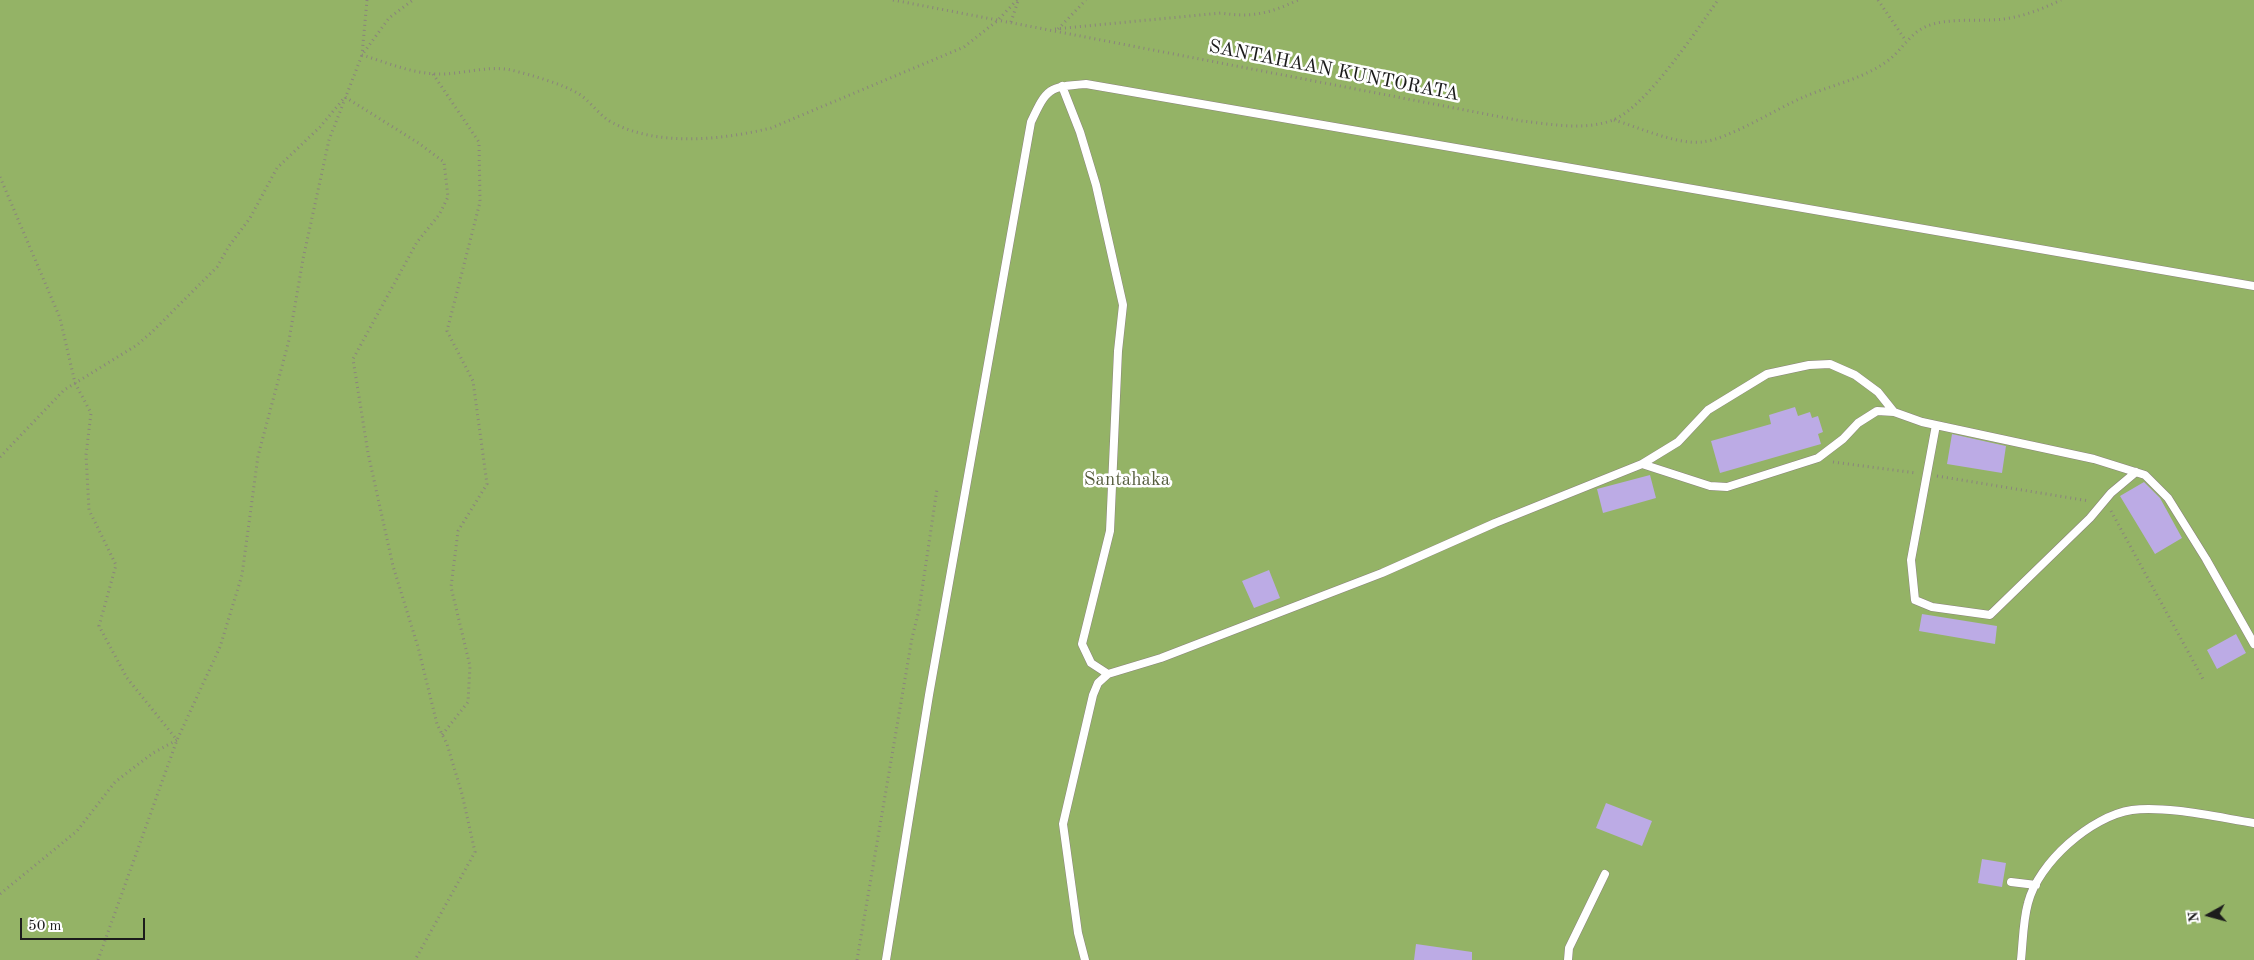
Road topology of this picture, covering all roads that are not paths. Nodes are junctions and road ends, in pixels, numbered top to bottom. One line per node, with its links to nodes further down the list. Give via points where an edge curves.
1 (1062, 86): 2 (lane, via 1096,86); 8 (lane, via 1096,184 1123,305 1110,531 1082,644 1091,663); 13 (lane, via 1044,94 1031,122 929,696)
2 (2254, 286)
3 (1894, 412): 4 (lane); 5 (lane, via 1877,411 1858,422 1821,456 1727,487 1710,486); 5 (lane, via 1878,392 1855,375 1830,364 1775,372 1708,410 1678,442)
4 (1936, 425): 6 (lane, via 2094,459); 6 (lane, via 1911,560 1915,600 1932,607 1990,615 2027,582 2112,492)
5 (1642, 464): 8 (lane, via 1382,573 1162,658)
6 (2136, 472): 7 (lane, via 2145,475 2168,498)
7 (2254, 644)
8 (1108, 674): 14 (lane, via 1098,683 1093,695 1063,824 1078,933)
9 (2254, 823): 12 (lane, via 2195,814 2132,810 2080,833 2056,855)
10 (1605, 874): 15 (lane, via 1569,948)
11 (2011, 882): 12 (lane)
12 (2036, 885): 16 (lane, via 2028,902)
13 (886, 960)
14 (1085, 960)
15 (1568, 960)
16 (2021, 960)

